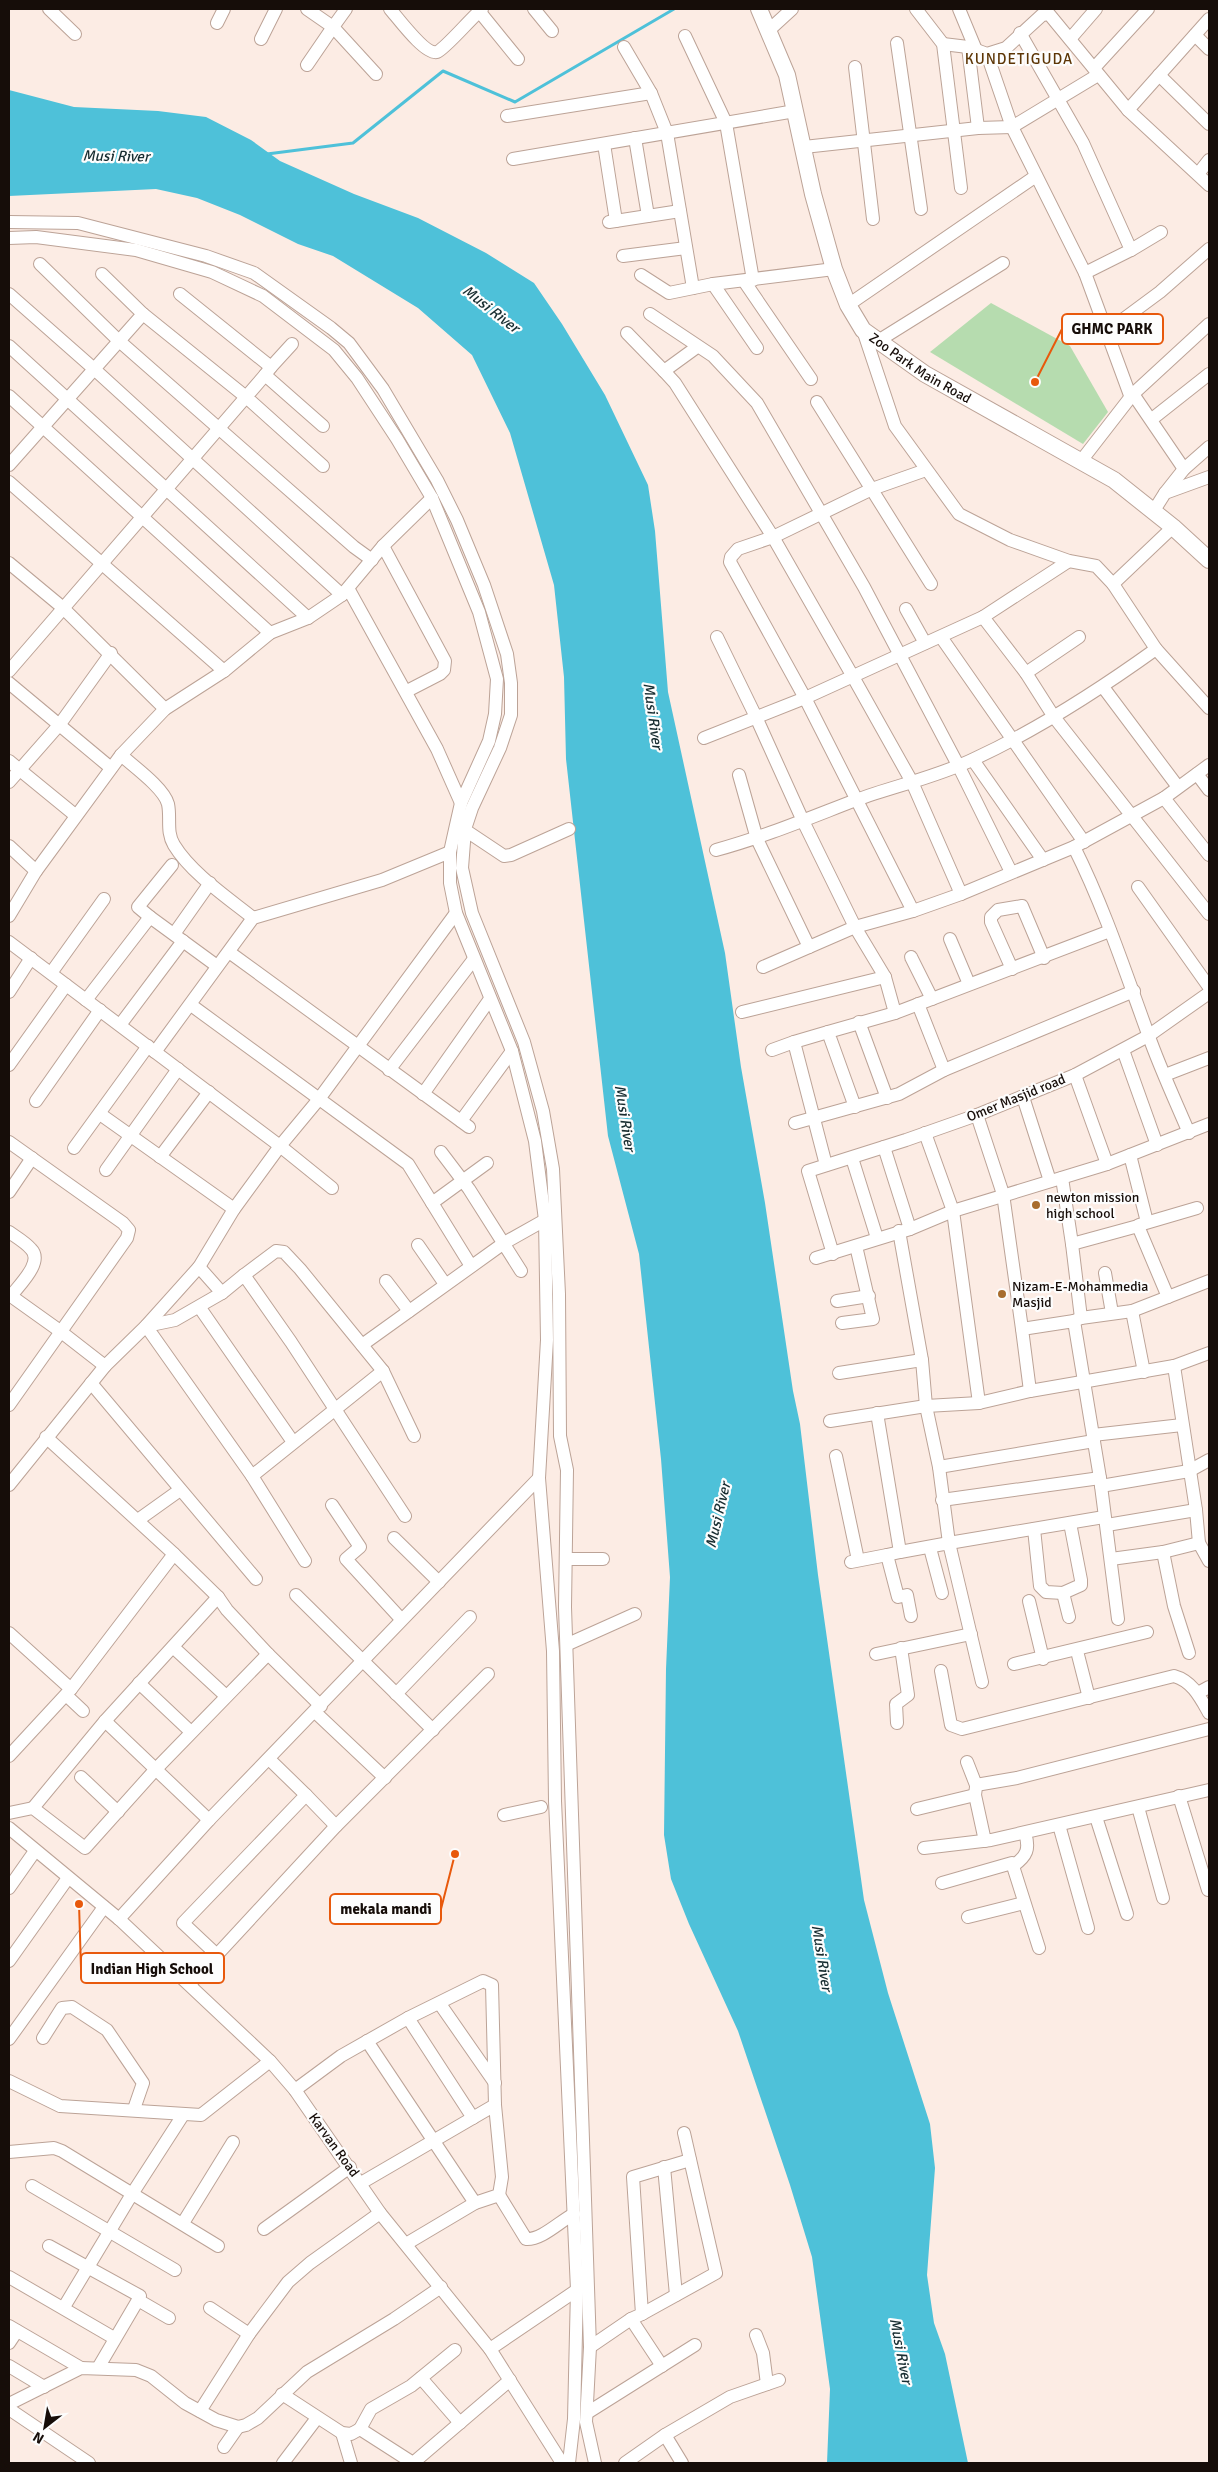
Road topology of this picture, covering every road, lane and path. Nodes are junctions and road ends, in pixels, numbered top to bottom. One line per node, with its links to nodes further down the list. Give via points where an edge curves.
1 (49, 9): 21 (street)
2 (224, 9): 16 (street)
3 (276, 9): 24 (street)
4 (307, 9): 17 (street)
5 (346, 9): 17 (street)
6 (390, 9): 14 (street, via 432,52 444,48)
7 (534, 9): 18 (street)
8 (759, 9): 19 (main road, Zoo Park Main Road)
9 (792, 9): 19 (street)
10 (916, 9): 27 (street)
11 (1096, 9): 25 (street)
12 (1148, 9): 34 (street)
13 (962, 10): 30 (street)
14 (474, 12): 31 (street)
15 (1209, 19): 22 (street)
16 (217, 23)
17 (333, 27): 32 (street); 35 (street)
18 (552, 31)
19 (768, 31): 40 (main road, Zoo Park Main Road, via 787,75)
20 (1020, 33): 25 (street, via 1042,15 1049,14); 30 (street, via 1006,48); 38 (street)
21 (75, 34)
22 (1195, 35): 29 (street); 36 (street)
23 (685, 36): 42 (street)
24 (261, 39)
25 (1070, 39): 34 (street)
26 (897, 43): 48 (street)
27 (943, 44): 30 (street); 46 (street)
28 (624, 47): 37 (street)
29 (1209, 48)
30 (977, 50): 44 (street); 45 (street)
31 (518, 59)
32 (307, 65)
33 (855, 67): 50 (street)
34 (1096, 72): 38 (street); 39 (street)
35 (376, 74)
36 (1159, 75): 39 (street); 43 (street)
37 (651, 93): 41 (street); 47 (street)
38 (1057, 100): 44 (street); 68 (street, via 1083,144)
39 (1128, 110): 55 (street)
40 (795, 111): 42 (street); 52 (main road, Zoo Park Main Road)
41 (507, 116)
42 (726, 123): 47 (street); 76 (street)
43 (1209, 124)
44 (1012, 127): 45 (street); 56 (street)
45 (978, 128): 46 (street)
46 (955, 131): 48 (street); 58 (street)
47 (667, 133): 49 (street); 60 (street)
48 (910, 136): 50 (street); 59 (street)
49 (635, 138): 51 (street); 61 (street)
50 (863, 140): 52 (street); 62 (street)
51 (604, 144): 53 (street); 61 (street, via 613,221)
52 (804, 148): 72 (main road, Zoo Park Main Road)
53 (513, 159)
54 (1209, 160): 55 (street)
55 (1198, 174): 57 (street)
56 (1036, 176): 73 (street); 81 (street)
57 (1209, 185)
58 (961, 188)
59 (921, 209)
60 (680, 212): 61 (street); 66 (street)
61 (648, 216)
62 (873, 219)
63 (9, 222): 181 (street, via 78,223 206,256 254,273 332,328 349,344 401,418 453,512 484,586 507,654 511,716 500,748)
64 (1161, 232): 68 (street)
65 (9, 238): 120 (street, via 36,237 136,250 212,272 262,296 334,350 357,378)
66 (686, 248): 69 (street); 78 (street)
67 (1209, 249): 85 (street, via 1160,292)
68 (1131, 250): 73 (street)
69 (623, 256)
70 (1004, 263): 89 (street)
71 (40, 264): 88 (street)
72 (834, 269): 76 (street); 81 (main road, Zoo Park Main Road)
73 (1085, 273): 85 (street)
74 (102, 274): 82 (street)
75 (640, 275): 78 (street, via 669,293)
76 (749, 280): 77 (street); 98 (street)
77 (713, 284): 78 (street); 93 (street)
78 (693, 288)
79 (9, 294): 94 (street)
80 (180, 294): 95 (street)
81 (848, 305): 84 (main road, Zoo Park Main Road)
82 (143, 314): 88 (street); 101 (street)
83 (650, 314): 92 (street)
84 (863, 330): 89 (main road, Zoo Park Main Road); 114 (street, via 895,426)
85 (1106, 332): 100 (street)
86 (1207, 332): 100 (street)
87 (627, 333): 96 (street)
88 (118, 340): 94 (street); 107 (street)
89 (878, 341): 110 (main road, Zoo Park Main Road, via 925,374)
90 (292, 344): 95 (street)
91 (9, 346): 102 (street)
92 (698, 347): 96 (street); 121 (street, via 713,356 757,403)
93 (757, 348)
94 (93, 368): 102 (street); 109 (street)
95 (268, 371): 101 (street); 105 (street)
96 (664, 371): 125 (street, via 676,383)
97 (1209, 374): 104 (street)
98 (811, 380)
99 (9, 396): 106 (street)
100 (1132, 396): 104 (street); 110 (street)
101 (246, 397): 107 (street); 112 (street)
102 (68, 399): 106 (street); 117 (street)
103 (817, 402): 118 (street)
104 (1152, 419): 113 (street)
105 (323, 426)
106 (43, 429): 111 (street); 123 (street)
107 (219, 429): 109 (street); 127 (street)
108 (1209, 447): 113 (street)
109 (193, 459): 117 (street); 134 (street)
110 (1081, 461): 122 (main road, Zoo Park Main Road, via 1114,480)
111 (9, 465)
112 (323, 466)
113 (1184, 469): 119 (street)
114 (926, 470): 118 (street); 129 (street, via 958,514 1010,540)
115 (1209, 477): 119 (street)
116 (9, 482): 130 (street)
117 (165, 488): 123 (street); 138 (street)
118 (872, 489): 121 (street); 132 (street)
119 (1165, 493): 122 (street)
120 (432, 498): 126 (street); 177 (street, via 479,612 496,679 495,714 488,741)
121 (822, 512): 125 (street); 146 (street)
122 (1152, 512): 124 (main road, Zoo Park Main Road)
123 (140, 517): 130 (street); 139 (street)
124 (1173, 527): 128 (main road, Zoo Park Main Road); 133 (street)
125 (773, 537): 150 (street); 154 (street, via 738,549 730,562)
126 (383, 546): 127 (street); 153 (street, via 445,661 440,674)
127 (372, 560): 134 (street)
128 (1209, 560)
129 (1069, 561): 133 (street, via 1096,566); 137 (street)
130 (102, 562): 135 (street); 148 (street)
131 (11, 569): 135 (street)
132 (931, 584)
133 (1113, 584): 144 (street)
134 (345, 592): 138 (street); 153 (street)
135 (62, 607): 145 (street); 147 (street)
136 (906, 609): 143 (street)
137 (983, 617): 141 (street); 149 (street)
138 (308, 618): 139 (street)
139 (270, 633): 148 (street)
140 (716, 636): 157 (street)
141 (941, 637): 143 (street); 161 (street)
142 (1079, 637): 149 (street)
143 (925, 643): 146 (street)
144 (1156, 649): 152 (street); 155 (street)
145 (111, 654): 156 (street); 159 (street)
146 (899, 655): 150 (street); 165 (street)
147 (9, 671)
148 (224, 671): 156 (street)
149 (1026, 674): 158 (street)
150 (852, 675): 154 (street); 172 (street)
151 (9, 683): 159 (street)
152 (1103, 687): 158 (street); 173 (street)
153 (407, 691): 177 (street)
154 (805, 698): 157 (street); 176 (street)
155 (1209, 708)
156 (165, 709): 162 (street)
157 (756, 717): 160 (street); 180 (street)
158 (1054, 717): 161 (street); 179 (street)
159 (60, 724): 167 (street); 168 (street)
160 (704, 738)
161 (1014, 739): 163 (street); 184 (street)
162 (121, 755): 167 (street); 193 (street, via 164,795 174,845)
163 (973, 760): 165 (street); 189 (street)
164 (9, 761): 168 (street)
165 (958, 765): 172 (street); 192 (street)
166 (1209, 765): 169 (street)
167 (111, 768): 178 (street)
168 (20, 770): 171 (street); 178 (street)
169 (1197, 774): 173 (street); 174 (street)
170 (739, 775): 183 (street)
171 (9, 782)
172 (912, 782): 176 (street); 195 (street)
173 (1178, 787): 175 (street)
174 (1209, 790)
175 (1164, 798): 179 (street); 188 (street)
176 (857, 800): 180 (street); 197 (street)
177 (461, 803): 181 (street)
178 (75, 815): 191 (street)
179 (1132, 817): 184 (street); 199 (street)
180 (803, 822): 183 (street); 203 (street)
181 (460, 827): 182 (street, via 504,856); 187 (street); 321 (street, via 465,890 524,1042 553,1169 557,1213)
182 (569, 829)
183 (757, 839): 186 (street); 208 (street)
184 (1079, 844): 189 (street); 204 (street)
185 (9, 846): 191 (street)
186 (716, 850)
187 (450, 852): 198 (street, via 450,883); 202 (street, via 373,883)
188 (1209, 855)
189 (1043, 860): 192 (street)
190 (172, 864): 201 (street, via 138,907)
191 (36, 871): 200 (street)
192 (1011, 872): 195 (street)
193 (210, 883): 202 (street); 205 (street)
194 (1138, 886): 221 (street)
195 (961, 894): 197 (street)
196 (104, 899): 217 (street)
197 (912, 911): 203 (street)
198 (456, 912): 213 (street); 238 (street)
199 (1209, 914)
200 (9, 916)
201 (150, 916): 205 (street); 227 (street)
202 (254, 918): 209 (street)
203 (855, 927): 208 (street); 218 (street)
204 (1110, 931): 212 (street); 222 (street)
205 (178, 937): 214 (street); 234 (street)
206 (950, 939): 219 (street)
207 (9, 942): 211 (street)
208 (809, 947): 215 (street)
209 (229, 952): 214 (street); 238 (street)
210 (912, 957): 226 (street)
211 (31, 958): 217 (street); 223 (street)
212 (1044, 958): 216 (street); 216 (street, via 1022,906 998,910 991,917 991,922)
213 (474, 959): 225 (street); 246 (street)
214 (217, 966): 229 (street)
215 (763, 966)
216 (1012, 969): 219 (street)
217 (51, 973): 220 (street)
218 (885, 977): 231 (street); 232 (street)
219 (969, 984): 226 (street)
220 (66, 985): 227 (street); 244 (street)
221 (1209, 987)
222 (1134, 991): 236 (street); 247 (street)
223 (9, 992)
224 (1209, 993): 236 (street, Omer Masjid road)
225 (490, 999): 242 (street); 251 (street)
226 (932, 999): 228 (street)
227 (86, 1000): 230 (street)
228 (918, 1004): 232 (street); 247 (street)
229 (191, 1005): 239 (street); 254 (street)
230 (100, 1010): 234 (street); 255 (street)
231 (742, 1012)
232 (895, 1013): 233 (street)
233 (859, 1022): 235 (street); 253 (street)
234 (120, 1025): 239 (street)
235 (828, 1032): 237 (street); 256 (street)
236 (1148, 1036): 241 (street, Omer Masjid road); 249 (street)
237 (794, 1042): 240 (street); 259 (street)
238 (358, 1045): 246 (street); 254 (street)
239 (152, 1049): 245 (street); 257 (street)
240 (772, 1050)
241 (1122, 1050): 248 (street, Omer Masjid road); 266 (street)
242 (512, 1051): 251 (street, via 465,1124); 288 (street, via 535,1141)
243 (1209, 1058): 249 (street)
244 (9, 1065)
245 (178, 1069): 250 (street); 264 (street)
246 (389, 1070): 251 (street)
247 (944, 1070): 253 (street)
248 (1075, 1074): 252 (street, Omer Masjid road); 276 (street)
249 (1165, 1075): 263 (street)
250 (209, 1092): 267 (street); 272 (street)
251 (423, 1094)
252 (1023, 1097): 258 (street, Omer Masjid road); 280 (street)
253 (887, 1098): 256 (street)
254 (319, 1099): 267 (street); 284 (street, via 408,1164)
255 (36, 1101)
256 (855, 1107): 259 (street)
257 (100, 1114): 264 (street); 269 (street)
258 (977, 1115): 262 (street, Omer Masjid road); 283 (street)
259 (812, 1118): 260 (street); 277 (street)
260 (795, 1123)
261 (1209, 1124): 263 (street)
262 (925, 1133): 268 (street, Omer Masjid road); 287 (street)
263 (1189, 1133): 266 (street)
264 (130, 1136): 272 (street); 278 (street)
265 (9, 1142): 273 (street)
266 (1157, 1145): 271 (street)
267 (280, 1146): 281 (street); 286 (street)
268 (884, 1147): 274 (street, Omer Masjid road); 290 (street)
269 (74, 1148)
270 (441, 1152): 279 (street)
271 (1130, 1155): 276 (street); 289 (street)
272 (160, 1157): 286 (street)
273 (32, 1158): 282 (street); 320 (street, via 123,1223 128,1230 127,1238)
274 (852, 1158): 277 (street, Omer Masjid road); 292 (street)
275 (487, 1163): 279 (street)
276 (1107, 1164): 280 (street)
277 (826, 1165): 297 (street, Omer Masjid road, via 808,1171)
278 (106, 1170)
279 (462, 1180): 284 (street); 293 (street)
280 (1056, 1180): 283 (street); 294 (street)
281 (332, 1188)
282 (9, 1192)
283 (1003, 1194): 287 (street); 319 (street)
284 (432, 1203): 299 (street)
285 (1197, 1208): 289 (street)
286 (234, 1209): 300 (street)
287 (953, 1211): 290 (street); 333 (street)
288 (545, 1220): 293 (street); 321 (street)
289 (1142, 1224): 294 (street); 309 (street)
290 (904, 1230): 292 (street); 324 (street)
291 (9, 1232): 310 (street, via 32,1250 36,1258)
292 (877, 1238): 296 (street)
293 (504, 1243): 299 (street); 301 (street)
294 (1072, 1244): 316 (street)
295 (418, 1245): 306 (street)
296 (856, 1246): 297 (street); 308 (street)
297 (833, 1254): 298 (street)
298 (816, 1258)
299 (471, 1266): 306 (street)
300 (199, 1267): 307 (street); 318 (street)
301 (521, 1271)
302 (1105, 1273): 315 (street)
303 (244, 1275): 307 (street); 322 (street, via 276,1252 284,1252); 336 (street)
304 (386, 1281): 314 (street)
305 (1209, 1281): 309 (street)
306 (446, 1284): 314 (street)
307 (222, 1293): 312 (street)
308 (868, 1296): 311 (street); 317 (street, via 873,1319)
309 (1168, 1296): 313 (street)
310 (10, 1297): 320 (street)
311 (837, 1301)
312 (200, 1308): 318 (street, via 174,1320); 343 (street)
313 (1132, 1310): 315 (street); 328 (street)
314 (409, 1311): 322 (street)
315 (1112, 1313): 316 (street)
316 (1077, 1320): 319 (street); 330 (street)
317 (842, 1323)
318 (146, 1326): 325 (street); 348 (street)
319 (1022, 1329): 332 (street)
320 (60, 1331): 325 (street); 334 (street)
321 (553, 1340): 349 (street); 369 (street, via 560,1436 567,1470)
322 (362, 1345): 327 (street)
323 (1209, 1353): 326 (street)
324 (922, 1360): 329 (street); 335 (street)
325 (105, 1366): 331 (street)
326 (1174, 1366): 328 (street); 339 (street)
327 (383, 1371): 336 (street); 340 (street)
328 (1144, 1372): 330 (street)
329 (839, 1373)
330 (1084, 1382): 332 (street); 342 (street)
331 (92, 1383): 341 (street); 352 (street)
332 (1030, 1391): 333 (street)
333 (979, 1403): 335 (street)
334 (9, 1405)
335 (926, 1406): 337 (street); 346 (street)
336 (334, 1410): 343 (street); 356 (street)
337 (877, 1413): 338 (street); 367 (street)
338 (830, 1421)
339 (1182, 1425): 342 (street); 347 (street)
340 (414, 1436)
341 (46, 1437): 350 (street); 357 (street)
342 (1093, 1438): 346 (street); 351 (street)
343 (293, 1442): 348 (street)
344 (836, 1456): 367 (street, via 854,1561)
345 (1209, 1460): 347 (street)
346 (939, 1467): 353 (street)
347 (1190, 1470): 351 (street); 355 (street)
348 (252, 1476): 372 (street)
349 (539, 1478): 375 (street); 485 (street, via 553,1651 555,1804)
350 (10, 1479)
351 (1101, 1482): 353 (street); 358 (street)
352 (180, 1490): 357 (street); 374 (street)
353 (942, 1500): 363 (street)
354 (332, 1506): 385 (street, via 360,1547 346,1559)
355 (1196, 1510): 358 (street); 360 (street)
356 (405, 1516)
357 (138, 1520): 368 (street)
358 (1105, 1521): 359 (street); 371 (street)
359 (1070, 1523): 361 (street); 377 (street, via 1081,1584)
360 (1203, 1524): 364 (street)
361 (1034, 1528): 363 (street); 377 (street, via 1040,1586 1046,1592)
362 (394, 1538): 375 (street)
363 (949, 1543): 365 (street); 389 (street)
364 (1199, 1543): 366 (street); 373 (street)
365 (930, 1548): 367 (street); 376 (street)
366 (1163, 1552): 371 (street); 394 (street, via 1174,1606)
367 (893, 1553): 382 (street, via 898,1597 906,1595)
368 (174, 1554): 379 (street); 405 (street)
369 (566, 1559): 370 (street); 390 (street)
370 (603, 1559)
371 (1111, 1559): 386 (street)
372 (305, 1561)
373 (1209, 1561)
374 (256, 1579)
375 (438, 1582): 385 (street)
376 (942, 1593)
377 (1063, 1593): 384 (street)
378 (296, 1595): 398 (street)
379 (218, 1597): 391 (street); 395 (street)
380 (1029, 1601): 397 (street)
381 (635, 1614): 390 (street)
382 (911, 1616)
383 (470, 1617): 406 (street)
384 (1068, 1618)
385 (401, 1619): 398 (street)
386 (1118, 1619)
387 (1147, 1632): 393 (street)
388 (9, 1633): 405 (street)
389 (971, 1634): 392 (street); 402 (street)
390 (568, 1644): 509 (street)
391 (172, 1646): 403 (street); 407 (street)
392 (901, 1648): 396 (street); 413 (street, via 908,1695 896,1704)
393 (1077, 1651): 397 (street); 408 (street)
394 (1189, 1653)
395 (268, 1654): 407 (street); 409 (street)
396 (876, 1654)
397 (1043, 1659): 399 (street)
398 (362, 1661): 406 (street); 409 (street)
399 (1014, 1664)
400 (941, 1671): 408 (street, via 951,1725 962,1729)
401 (488, 1674): 415 (street)
402 (982, 1682)
403 (139, 1683): 412 (street); 416 (street)
404 (1204, 1690): 408 (street, via 1174,1676); 411 (street)
405 (69, 1692): 410 (street); 417 (street)
406 (396, 1694): 415 (street)
407 (226, 1696): 416 (street)
408 (1089, 1698)
409 (318, 1709): 418 (street); 422 (street)
410 (83, 1710)
411 (1209, 1713)
412 (105, 1721): 420 (street); 429 (street)
413 (897, 1723)
414 (1209, 1729): 423 (street)
415 (433, 1730): 422 (street)
416 (191, 1732): 420 (street)
417 (9, 1756)
418 (269, 1759): 425 (street); 435 (street)
419 (967, 1762): 423 (street)
420 (155, 1770): 431 (street); 435 (street)
421 (81, 1777): 431 (street)
422 (385, 1778): 436 (street)
423 (976, 1790): 430 (street); 440 (street)
424 (1209, 1790): 426 (street)
425 (306, 1795): 436 (street); 456 (street, via 183,1923)
426 (1179, 1796): 428 (street); 447 (street)
427 (541, 1807): 433 (street)
428 (1138, 1807): 434 (street); 448 (street)
429 (33, 1808): 431 (street, via 85,1848); 432 (street)
430 (916, 1808)
431 (118, 1812)
432 (9, 1813)
433 (504, 1816)
434 (1096, 1817): 437 (street); 451 (street)
435 (209, 1820): 453 (street)
436 (336, 1826): 456 (street)
437 (1059, 1826): 439 (street); 454 (street)
438 (9, 1828): 442 (street, Karvan Road)
439 (1026, 1832): 440 (street); 443 (street, via 1029,1845 1026,1856)
440 (985, 1840): 441 (street)
441 (924, 1848)
442 (34, 1851): 444 (street, Karvan Road); 446 (street)
443 (1013, 1866): 445 (street, via 1012,1863); 449 (street)
444 (68, 1878): 450 (street, Karvan Road); 457 (street)
445 (942, 1883)
446 (9, 1888)
447 (1208, 1890)
448 (1163, 1898)
449 (1024, 1903): 452 (street); 455 (street)
450 (104, 1907): 453 (street, Karvan Road); 462 (street)
451 (1127, 1914)
452 (968, 1917)
453 (119, 1919): 458 (street, Karvan Road)
454 (1088, 1928)
455 (1039, 1948)
456 (216, 1954): 458 (street)
457 (9, 1961)
458 (190, 1984): 464 (street, Karvan Road)
459 (440, 2004): 460 (street); 466 (street); 466 (street, via 483,1981 492,1985)
460 (408, 2018): 463 (street); 471 (street)
461 (43, 2038): 469 (street, via 62,2008 67,2006 107,2030 143,2083)
462 (9, 2039)
463 (367, 2042): 467 (street, via 341,2056); 473 (street)
464 (270, 2061): 467 (street, Karvan Road); 470 (street, via 208,2112)
465 (9, 2081): 469 (street, via 60,2106)
466 (495, 2083): 468 (street)
467 (295, 2090): 477 (street, Karvan Road)
468 (495, 2105): 471 (street); 482 (street, via 502,2177)
469 (134, 2109): 470 (street)
470 (183, 2115): 481 (street)
471 (472, 2118): 473 (street)
472 (684, 2133): 476 (street)
473 (434, 2140): 479 (street); 483 (street)
474 (234, 2142): 486 (street)
475 (9, 2152): 481 (street, via 54,2148)
476 (690, 2160): 478 (street); 497 (street, via 716,2274)
477 (350, 2167): 479 (street, Karvan Road); 487 (street)
478 (664, 2167): 497 (street); 501 (street, via 633,2176)
479 (361, 2183): 484 (street, Karvan Road)
480 (32, 2186): 488 (street)
481 (132, 2194): 486 (street); 488 (street)
482 (499, 2195): 483 (street); 485 (street, via 526,2239 540,2236)
483 (475, 2203): 489 (street)
484 (380, 2213): 489 (street, Karvan Road); 504 (street, via 288,2282)
485 (574, 2214): 496 (street)
486 (182, 2223): 491 (street)
487 (264, 2229)
488 (110, 2232): 492 (street); 493 (street)
489 (406, 2244): 495 (street, Karvan Road)
490 (48, 2246): 492 (street)
491 (218, 2246)
492 (88, 2268): 498 (street, via 140,2296); 499 (street)
493 (175, 2270)
494 (9, 2277): 499 (street)
495 (441, 2287): 510 (street, Karvan Road); 519 (street, via 307,2372)
496 (577, 2290): 510 (street); 535 (street, via 574,2419)
497 (676, 2296): 501 (street)
498 (138, 2300): 502 (street); 506 (street)
499 (64, 2308): 506 (street)
500 (210, 2308): 504 (street)
501 (636, 2317): 509 (street); 513 (street)
502 (169, 2318)
503 (13, 2328): 507 (street); 514 (street)
504 (249, 2334): 522 (street)
505 (756, 2335): 529 (street, via 772,2382 730,2398)
506 (114, 2338): 515 (street)
507 (9, 2344)
508 (695, 2345): 513 (street)
509 (590, 2347): 523 (street)
510 (490, 2349): 517 (street, Karvan Road)
511 (454, 2350): 516 (street)
512 (9, 2366): 518 (street)
513 (662, 2366): 523 (street)
514 (80, 2368): 515 (street); 518 (street)
515 (98, 2368): 522 (street, via 136,2370 151,2376)
516 (421, 2378): 525 (street); 527 (street, via 371,2410)
517 (510, 2380): 525 (street); 534 (street, Karvan Road)
518 (44, 2387): 520 (street)
519 (282, 2394): 524 (street); 526 (street, via 252,2423)
520 (9, 2404)
521 (9, 2409): 531 (street)
522 (200, 2411): 526 (street)
523 (587, 2413): 536 (street)
524 (317, 2418): 528 (street); 532 (street)
525 (460, 2423): 527 (street, via 413,2463)
526 (238, 2427): 530 (street)
527 (360, 2429): 528 (street, via 351,2434)
528 (342, 2433): 533 (street)
529 (665, 2435): 537 (street); 538 (street)
530 (224, 2447)
531 (89, 2463)
532 (282, 2463)
533 (351, 2463)
534 (562, 2463)
535 (569, 2463)
536 (595, 2463)
537 (625, 2463)
538 (682, 2463)

